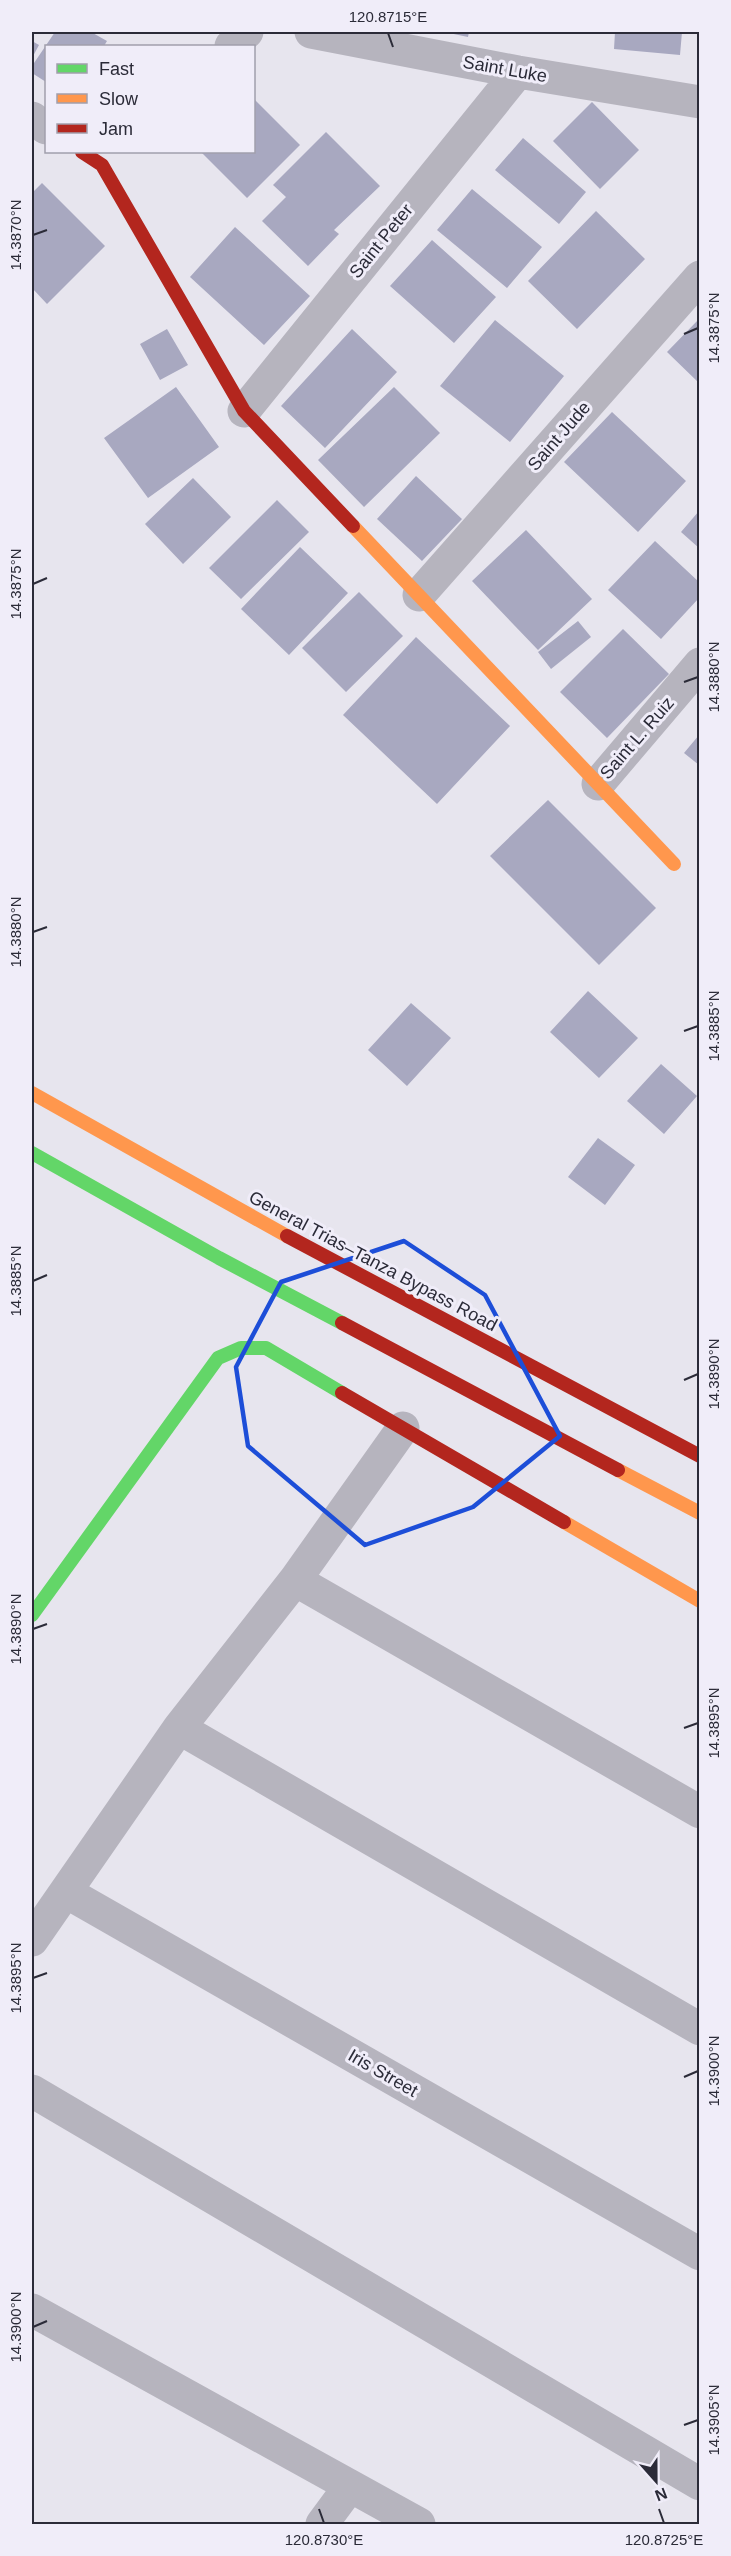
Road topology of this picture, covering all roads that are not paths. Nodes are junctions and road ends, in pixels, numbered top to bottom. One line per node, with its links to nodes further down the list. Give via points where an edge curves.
1 (247, 32): 3 (street)
2 (311, 32): 4 (street, Saint Luke)
3 (232, 45)
4 (518, 72): 5 (street, Saint Luke); 10 (street, Saint Peter)
5 (699, 102)
6 (32, 118): 7 (street)
7 (45, 127)
8 (100, 156): 10 (street)
9 (699, 277): 11 (street, Saint Jude)
10 (244, 411): 11 (street)
11 (419, 595): 13 (street)
12 (699, 664): 13 (street, Saint L. Ruiz)
13 (598, 784): 14 (street)
14 (674, 864)
15 (32, 1093): 18 (street, General Trias–Tanza Bypass Road, via 277,1231)
16 (32, 1153): 19 (street)
17 (403, 1428): 20 (street); 21 (street); 22 (street, via 266,1348 228,1350 218,1358)
18 (699, 1456)
19 (699, 1513)
20 (295, 1580): 23 (street); 24 (street)
21 (699, 1601)
22 (32, 1616)
23 (179, 1728): 25 (street); 27 (street)
24 (699, 1812)
25 (66, 1892): 26 (street); 29 (street, Iris Street)
26 (32, 1940)
27 (699, 2029)
28 (32, 2091): 31 (street)
29 (699, 2254)
30 (32, 2310): 32 (street)
31 (699, 2484)
32 (350, 2486): 33 (street); 34 (street)
33 (322, 2524)
34 (419, 2524)

